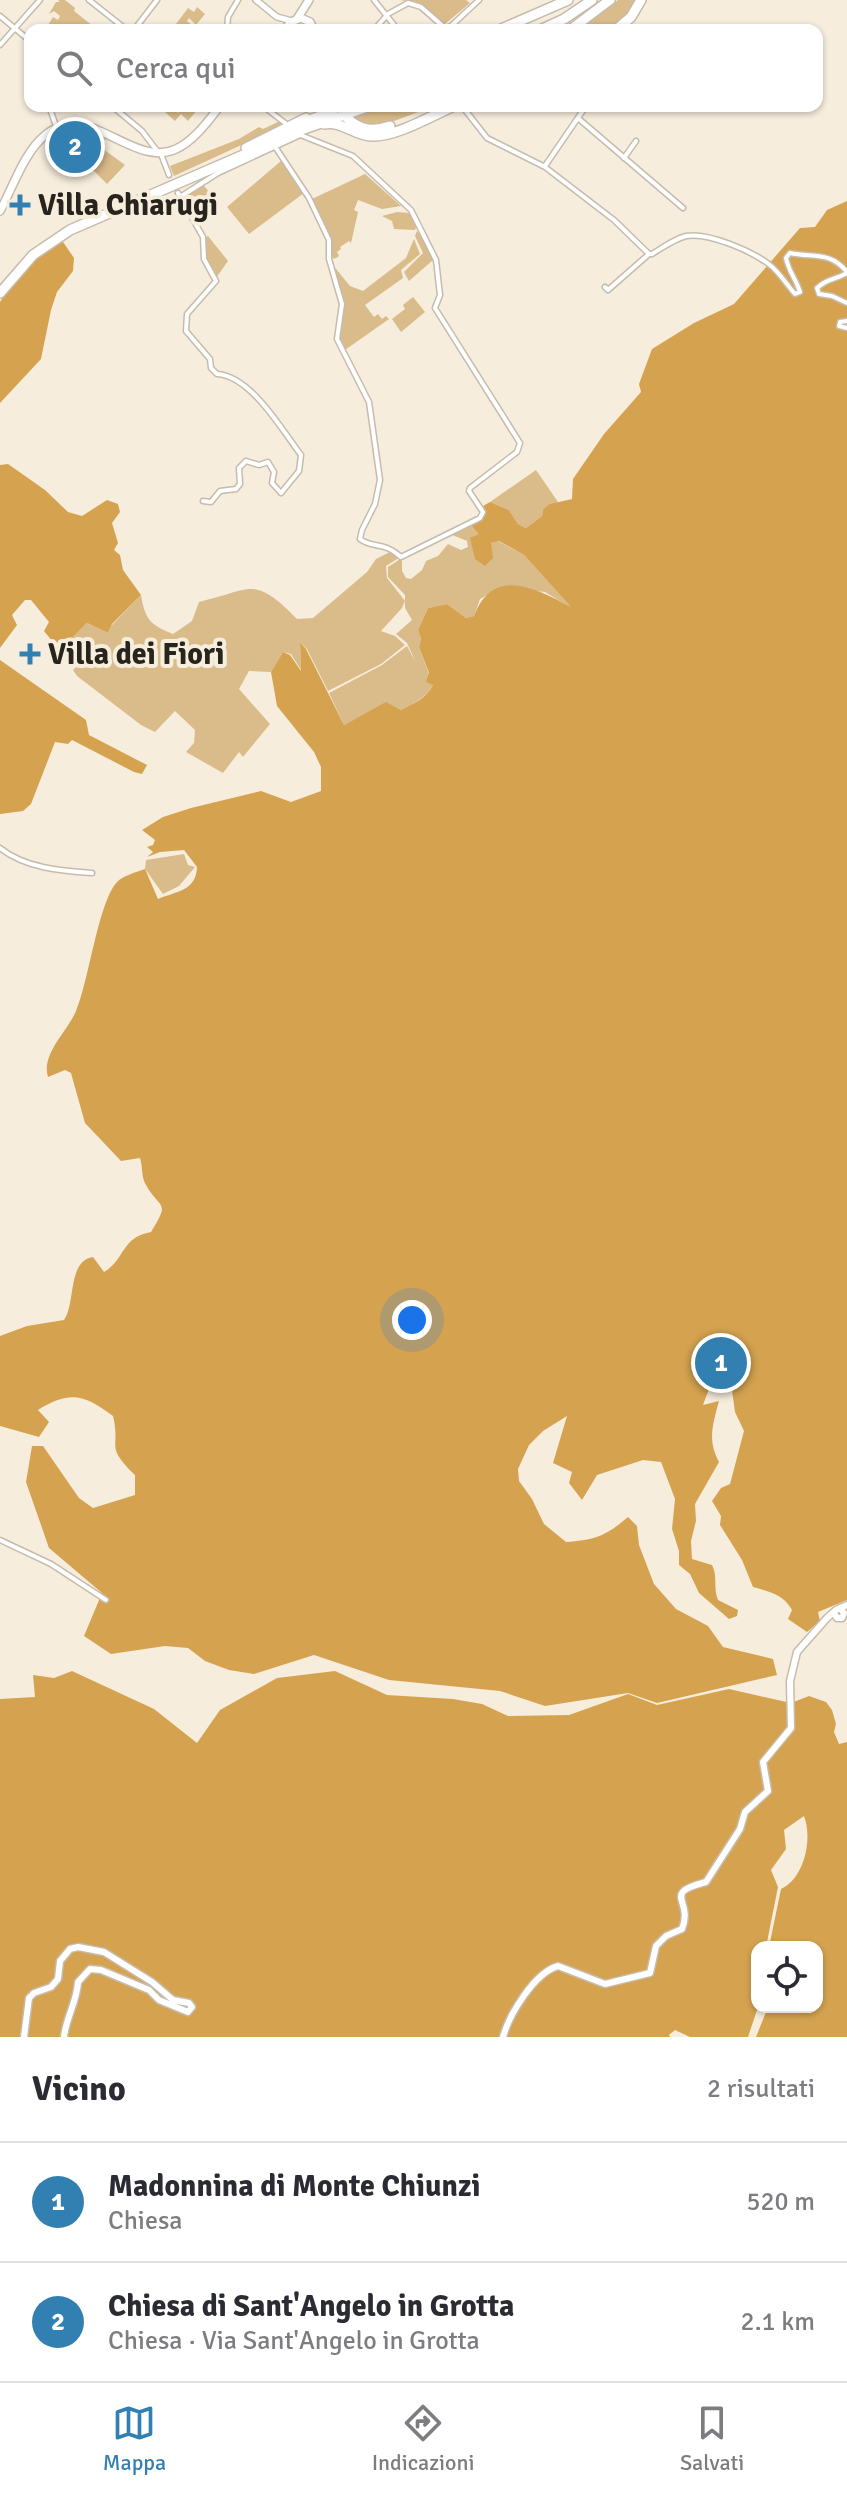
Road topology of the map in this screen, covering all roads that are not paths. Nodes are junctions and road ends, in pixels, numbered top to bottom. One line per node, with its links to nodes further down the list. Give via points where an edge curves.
1 (40, 0): 32 (street)
2 (89, 0): 17 (street)
3 (157, 0): 18 (street)
4 (238, 0): 19 (street)
5 (256, 0): 15 (street)
6 (374, 0): 14 (street)
7 (479, 0): 27 (street)
8 (568, 0): 28 (highway)
9 (592, 0): 29 (highway)
10 (612, 0): 30 (highway)
11 (641, 0): 31 (highway)
12 (308, 1): 16 (main road); 23 (main road)
13 (0, 16): 32 (street)
14 (385, 16): 24 (street); 25 (street); 26 (street, via 411,3)
15 (277, 17): 16 (street); 20 (street)
16 (296, 20): 21 (main road); 22 (main road)
17 (119, 24)
18 (139, 24)
19 (227, 24)
20 (280, 24)
21 (291, 24)
22 (307, 24)
23 (312, 24)
24 (379, 24)
25 (392, 24)
26 (440, 24)
27 (453, 24)
28 (513, 24)
29 (553, 24)
30 (581, 24)
31 (623, 24)
32 (16, 29): 33 (street); 34 (street)
33 (24, 36)
34 (0, 45)
35 (51, 112): 49 (street)
36 (119, 112): 55 (street)
37 (214, 112): 55 (main road, via 182,146)
38 (271, 112): 48 (street)
39 (319, 112): 53 (highway)
40 (342, 112): 53 (highway, via 315,117)
41 (348, 112): 43 (highway, via 359,127 377,130)
42 (354, 112): 50 (highway)
43 (424, 112)
44 (439, 112): 50 (highway, via 378,136 337,123)
45 (467, 112): 58 (street, via 487,138)
46 (583, 112): 47 (street)
47 (579, 119): 56 (street); 58 (street)
48 (285, 123)
49 (57, 129): 51 (main road); 55 (main road, via 92,127)
50 (300, 133): 54 (street); 54 (street, via 353,156 411,210 436,260 440,295 435,308 520,447 470,488 483,512 480,518 401,557 384,545 360,539 380,480 369,402 337,339 342,304 329,240); 66 (highway, via 64,233 25,262)
51 (46, 135): 57 (street); 61 (main road)
52 (636, 141): 56 (street)
53 (246, 148): 64 (highway, via 58,229 29,250)
54 (276, 148): 70 (street, via 179,195 203,237 204,259 216,281 187,314 186,331 217,374 249,389 301,455 299,471 281,493 272,483 274,472 268,462 246,461 239,468 236,490 224,489 211,502)
55 (160, 154): 59 (street)
56 (624, 158): 60 (street)
57 (69, 162)
58 (545, 167): 62 (street)
59 (169, 175)
60 (683, 208)
61 (0, 211)
62 (649, 254): 63 (street, via 682,237 718,240 772,266 795,294 800,292 788,266 790,253 819,254); 65 (street, via 608,290)
63 (847, 272): 67 (street, via 817,288 819,294)
64 (0, 283)
65 (605, 287)
66 (0, 293)
67 (847, 303)
68 (847, 321): 69 (street, via 839,326)
69 (847, 328)
70 (203, 501)
71 (0, 848): 72 (street, via 24,862)
72 (92, 873)
73 (0, 1540): 74 (street, via 51,1564)
74 (106, 1600)
75 (843, 1613): 78 (main road, via 824,1623 797,1652 790,1681 791,1728 763,1762 768,1791 745,1812 706,1882 683,1890 684,1923 656,1946 650,1973 605,1984 551,1968 510,2016)
76 (24, 2037): 77 (main road, via 29,1998 51,1987 60,1961 78,1947 104,1952 173,2000 192,2006 188,2012 149,1990 90,1969 78,1982)
77 (64, 2037)
78 (503, 2037)

